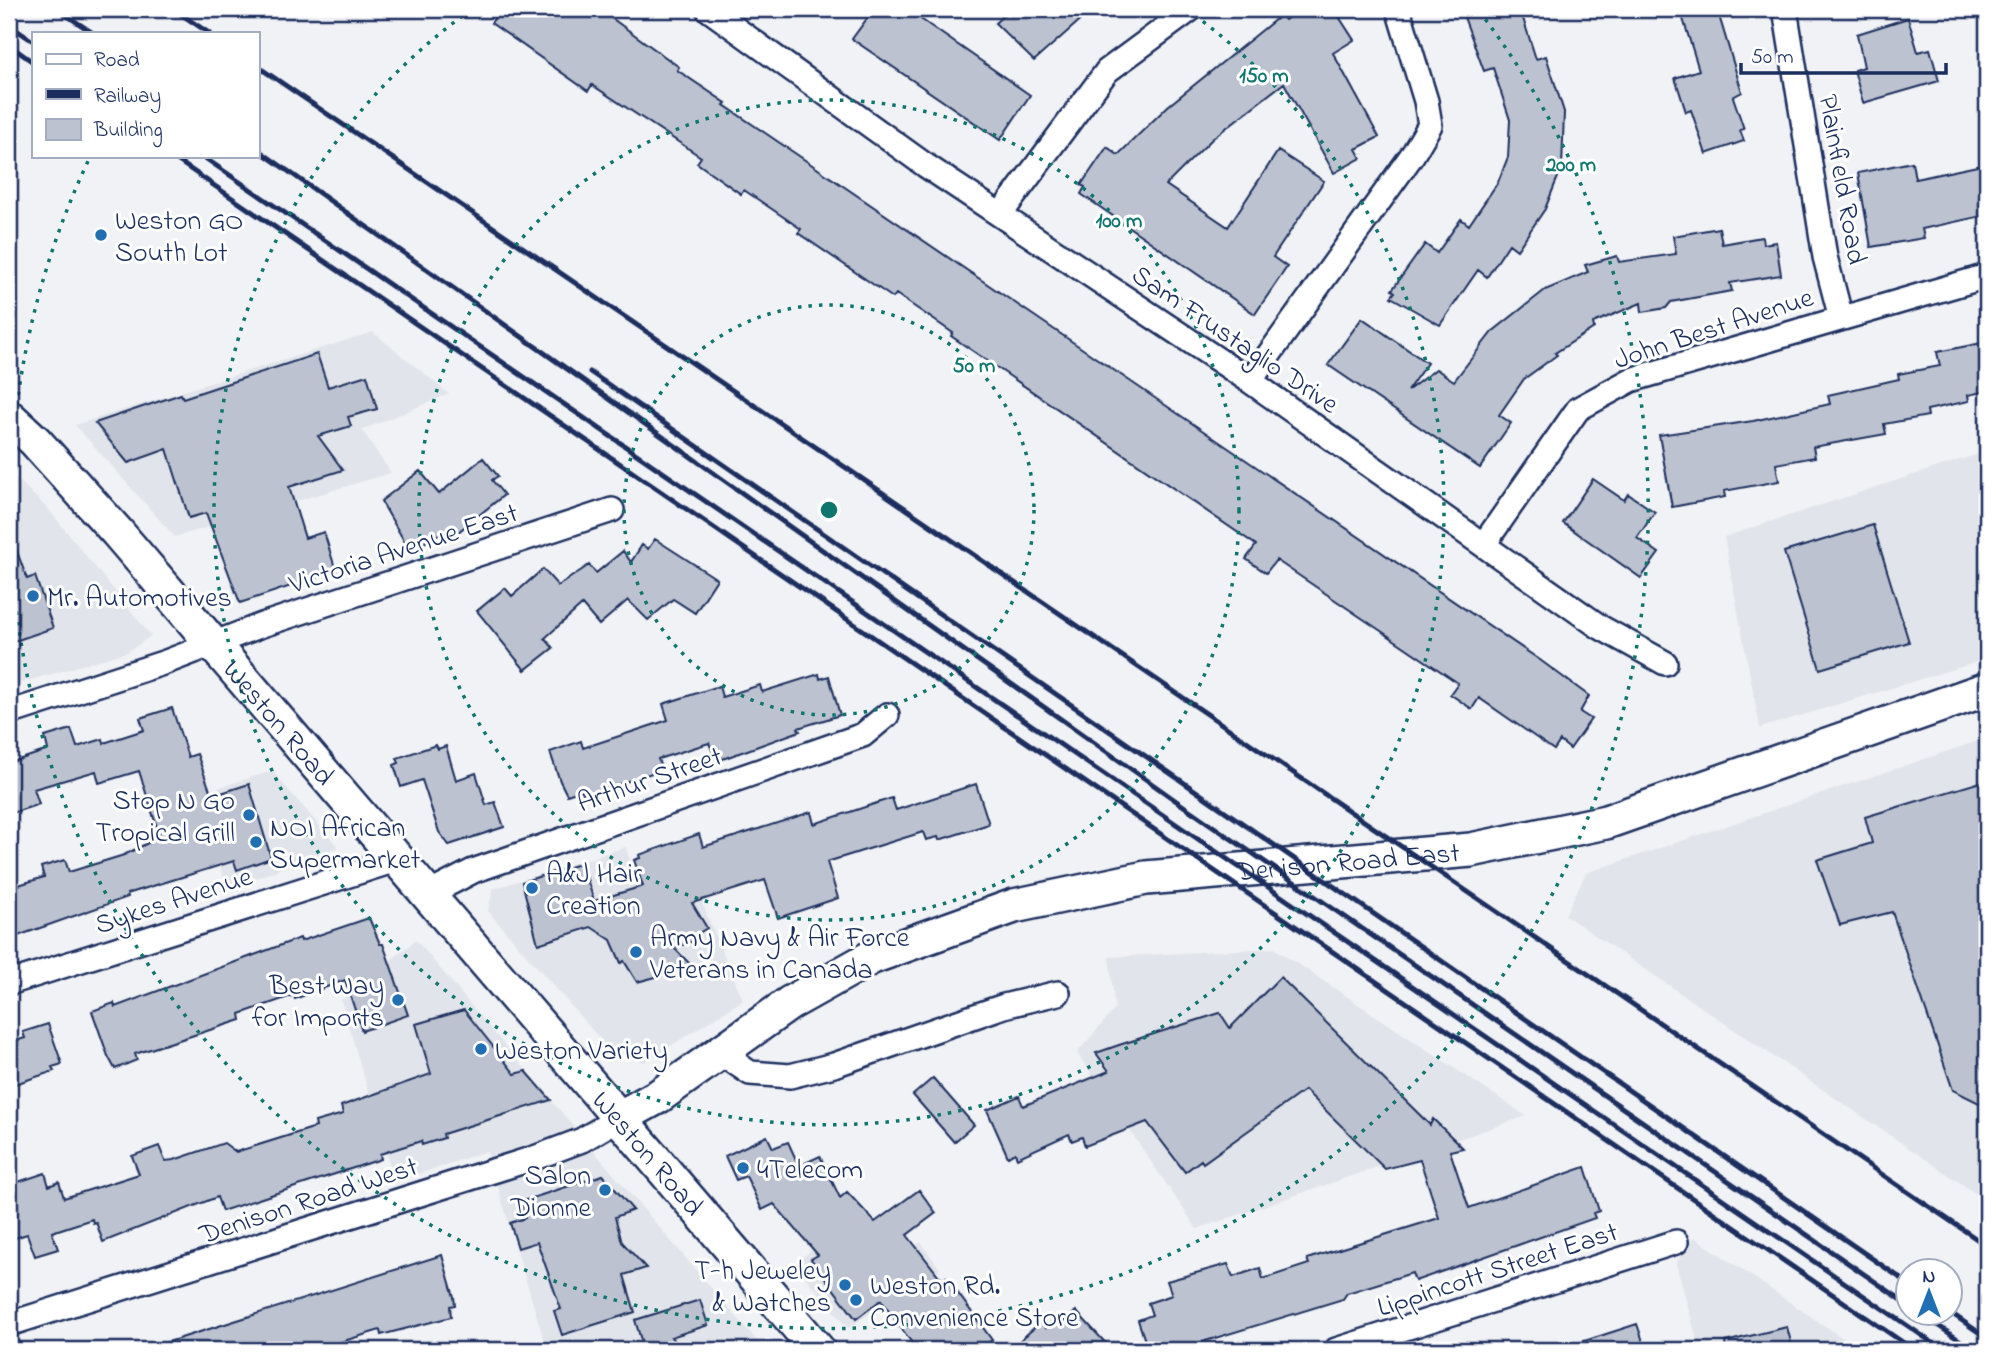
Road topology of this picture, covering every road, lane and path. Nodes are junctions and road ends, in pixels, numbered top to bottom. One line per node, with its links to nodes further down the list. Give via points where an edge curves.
1 (708, 9): 5 (street, Sam Frustaglio Drive)
2 (1191, 9): 5 (street, via 1107,71)
3 (1398, 9): 8 (street, via 1430,125)
4 (1785, 9): 7 (street, Plainfield Road, via 1825,257)
5 (1000, 215): 8 (street, Sam Frustaglio Drive)
6 (1987, 276): 7 (street, John Best Avenue)
7 (1841, 318): 11 (street, John Best Avenue, via 1631,380 1578,409)
8 (1250, 381): 11 (street, Sam Frustaglio Drive)
9 (9, 417): 12 (street, Weston Road)
10 (612, 510): 12 (street, Victoria Avenue East, via 262,625)
11 (1484, 544): 13 (street, Sam Frustaglio Drive, via 1601,627)
12 (214, 645): 15 (street, Victoria Avenue East); 17 (street, Weston Road)
13 (1665, 663)
14 (1987, 689): 21 (street, Denison Road East, via 1606,822 1471,850 1146,878 1014,906 872,957 790,1003)
15 (9, 713)
16 (887, 715): 18 (street, Arthur Street, via 863,736 472,871)
17 (396, 860): 18 (street, Weston Road); 19 (street, Sykes Avenue)
18 (427, 895): 22 (street, Weston Road)
19 (9, 983)
20 (1058, 993): 21 (street, via 1004,1006 790,1076 750,1073)
21 (721, 1053): 22 (street, Denison Road East)
22 (621, 1117): 24 (street, Denison Road West, via 582,1140 537,1157); 25 (street, Weston Road)
23 (1676, 1242): 26 (street, Lippincott Street East)
24 (9, 1324)
25 (818, 1350)
26 (1336, 1350)

